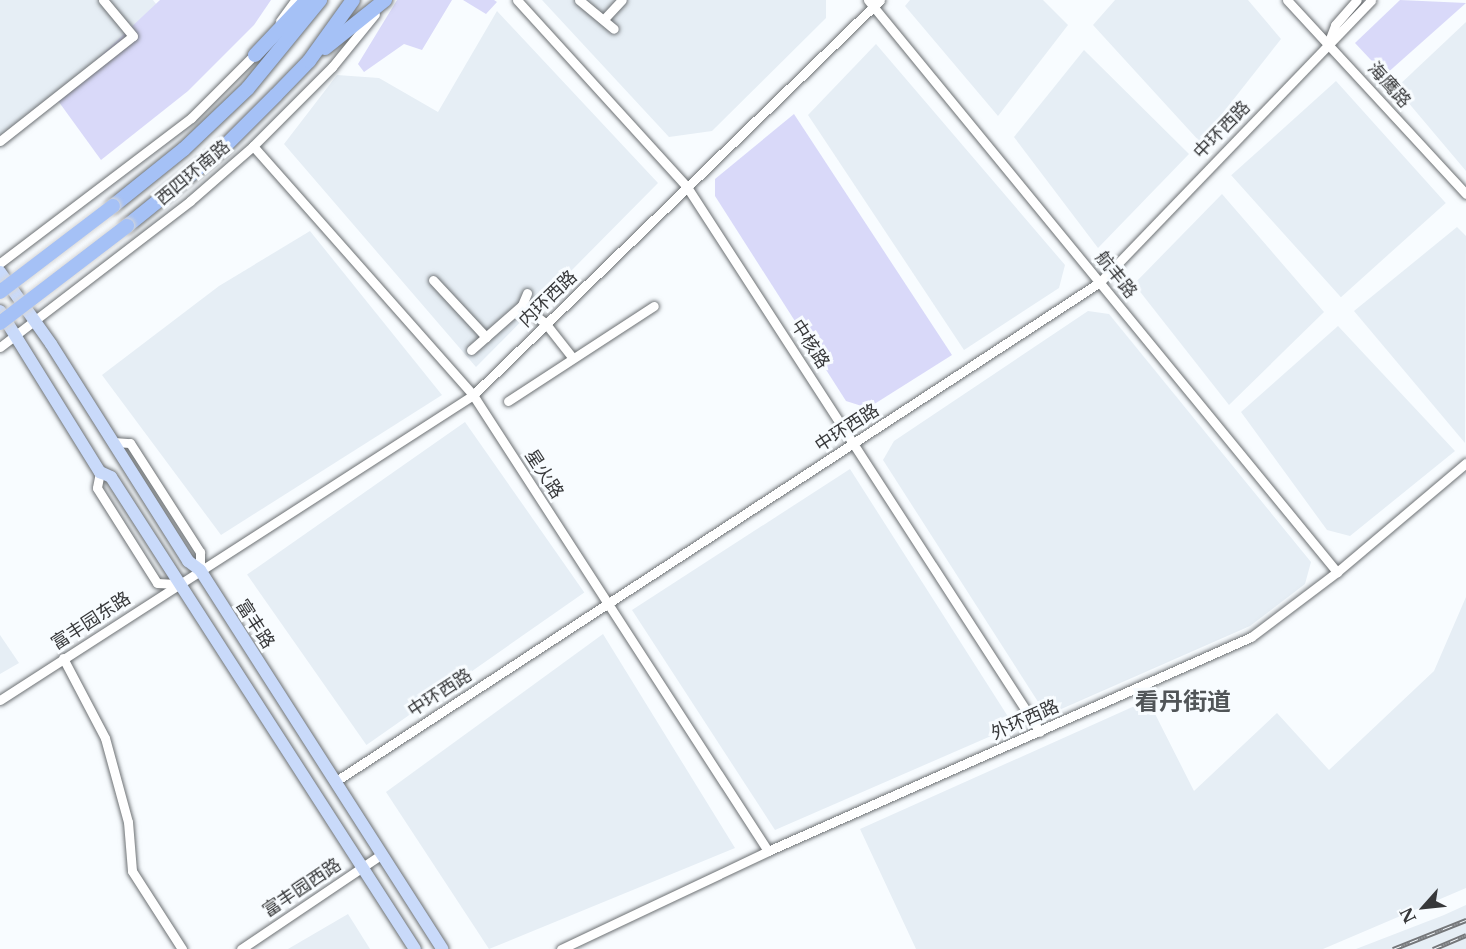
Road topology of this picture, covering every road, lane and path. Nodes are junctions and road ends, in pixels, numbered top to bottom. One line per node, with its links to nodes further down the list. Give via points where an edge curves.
1 (103, 0): 19 (street, via 133,36)
2 (295, 0): 17 (street)
3 (307, 0): 17 (highway)
4 (320, 0): 27 (highway, 西四环南路, bridge, via 248,88 184,148)
5 (353, 0): 18 (highway, 西四环南路)
6 (385, 0): 18 (highway); 20 (street, 西四环南路, via 332,67)
7 (517, 0): 21 (street, 中核路)
8 (579, 0): 14 (street)
9 (622, 0): 14 (street)
10 (1287, 0): 16 (street, 海鹰路)
11 (1357, 0): 16 (street, 中环西路, via 1335,25)
12 (1371, 0): 16 (street, 中环西路)
13 (874, 2): 21 (street, 内环西路); 26 (street, 航丰路)
14 (604, 19): 15 (street)
15 (614, 29)
16 (1328, 43): 22 (street, 海鹰路); 26 (street, 中环西路)
17 (255, 55): 23 (street, via 182,125)
18 (309, 61): 32 (highway, 西四环南路, bridge, via 222,149)
19 (0, 141)
20 (252, 146): 33 (street, 西四环南路, via 190,201); 40 (street, 星火路)
21 (687, 187): 34 (street, 内环西路); 42 (street, 中核路)
22 (1466, 194)
23 (0, 263)
24 (0, 272): 33 (main road, 富丰路)
25 (433, 280): 36 (street)
26 (1100, 282): 42 (street, 中环西路); 46 (street, 航丰路)
27 (0, 292)
28 (527, 293): 29 (street)
29 (522, 305): 34 (street); 36 (street)
30 (654, 306): 39 (street)
31 (0, 310): 35 (main road)
32 (0, 322)
33 (35, 322): 35 (street, 西四环南路); 45 (main road, 富丰路, via 188,561)
34 (546, 324): 39 (street); 40 (street, 内环西路)
35 (15, 336): 37 (street, 西四环南路); 44 (main road)
36 (486, 337): 38 (street)
37 (0, 347)
38 (471, 350)
39 (572, 357): 41 (street)
40 (472, 395): 45 (street, 内环西路); 48 (street, 星火路)
41 (508, 401)
42 (855, 443): 48 (street, 中环西路); 51 (street, 中核路)
43 (1466, 463): 46 (street, 外环西路)
44 (100, 472): 47 (main road, via 111,477); 47 (street, via 97,488 157,583)
45 (200, 570): 47 (street, 富丰园东路); 52 (main road, 富丰路)
46 (1337, 572): 51 (street, 外环西路, via 1251,637)
47 (177, 584): 49 (street, 富丰园东路); 55 (main road)
48 (609, 603): 52 (street, 中环西路); 53 (street, 星火路)
49 (63, 658): 50 (street, 富丰园东路); 56 (street, via 105,738 128,822 132,871)
50 (0, 700)
51 (1040, 732): 53 (street, 外环西路)
52 (336, 781): 54 (main road, 富丰路)
53 (768, 851): 60 (street, 外环西路)
54 (382, 854): 55 (street, 富丰园西路); 59 (main road, 富丰路)
55 (362, 868): 57 (street, 富丰园西路); 58 (main road)
56 (182, 949)
57 (241, 949)
58 (415, 949)
59 (442, 949)
60 (561, 949)

